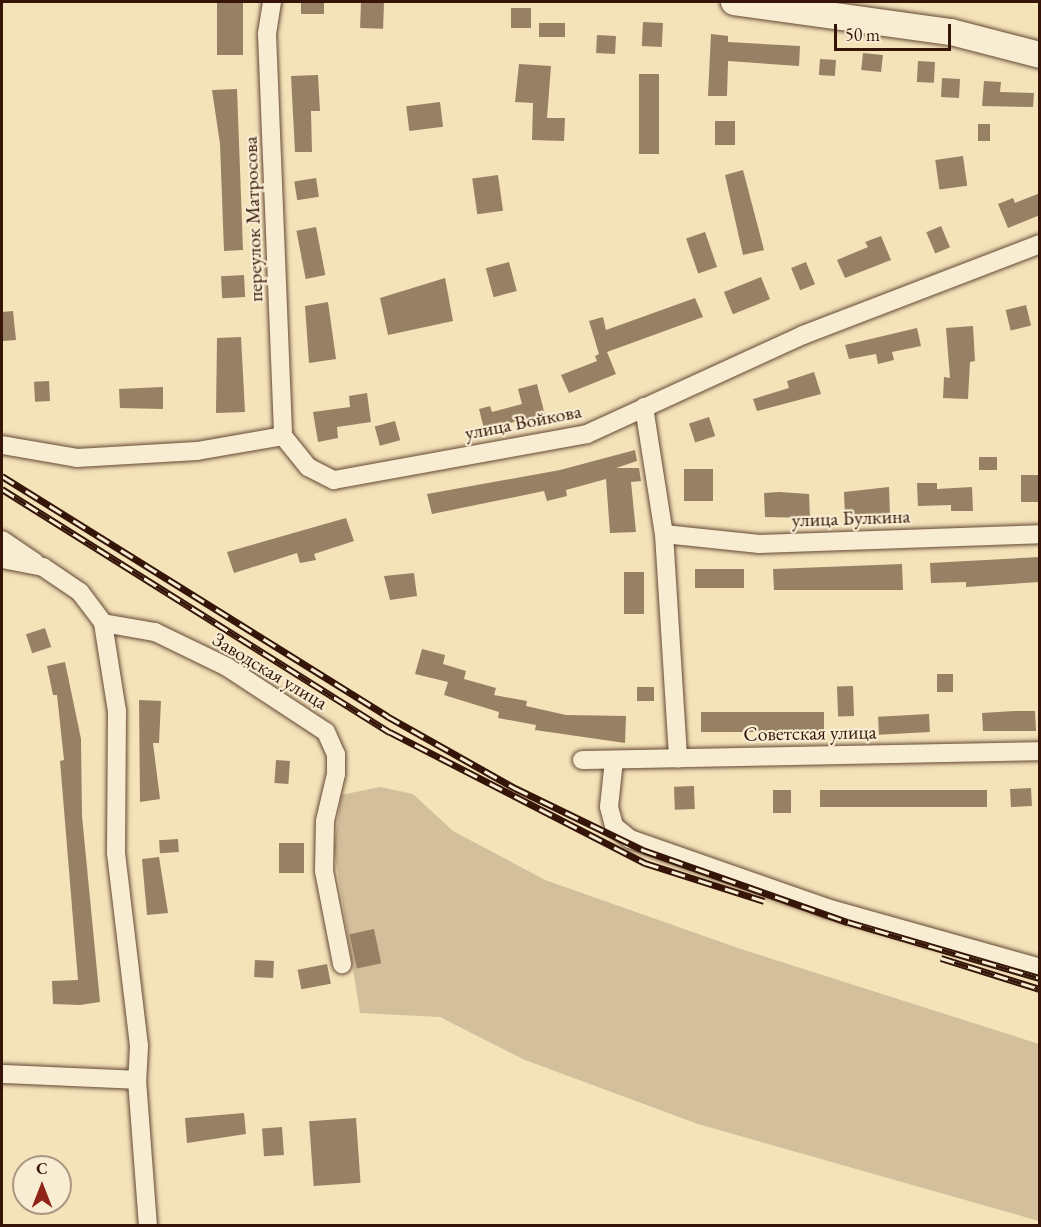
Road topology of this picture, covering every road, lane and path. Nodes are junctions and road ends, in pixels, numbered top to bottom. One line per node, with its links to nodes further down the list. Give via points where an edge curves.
1 (272, 2): 6 (street, переулок Матросова, via 267,34)
2 (734, 2): 3 (main road, via 951,32)
3 (1040, 55)
4 (1040, 244): 5 (street, улица Войкова, via 803,335)
5 (644, 407): 6 (street, улица Войкова, via 588,434 334,480 308,467); 8 (street)
6 (283, 436): 7 (street, via 197,451 77,458)
7 (2, 445)
8 (664, 534): 9 (street, улица Булкина, via 759,544); 15 (street)
9 (1040, 534)
10 (2, 540): 12 (street)
11 (2, 559): 12 (street)
12 (44, 567): 13 (street, via 80,592)
13 (103, 623): 18 (street, Заводская улица, via 155,632 206,657 326,732 336,754 336,774 325,821 324,872); 21 (street, via 117,711 116,853 139,1047)
14 (1040, 751): 15 (street, Советская улица)
15 (678, 759): 17 (street, Советская улица)
16 (582, 760): 17 (street, Советская улица)
17 (614, 760): 19 (street, via 609,807 614,826 630,839 827,908)
18 (342, 964)
19 (1040, 968)
20 (2, 1074): 21 (street)
21 (136, 1080): 22 (street)
22 (148, 1226)

